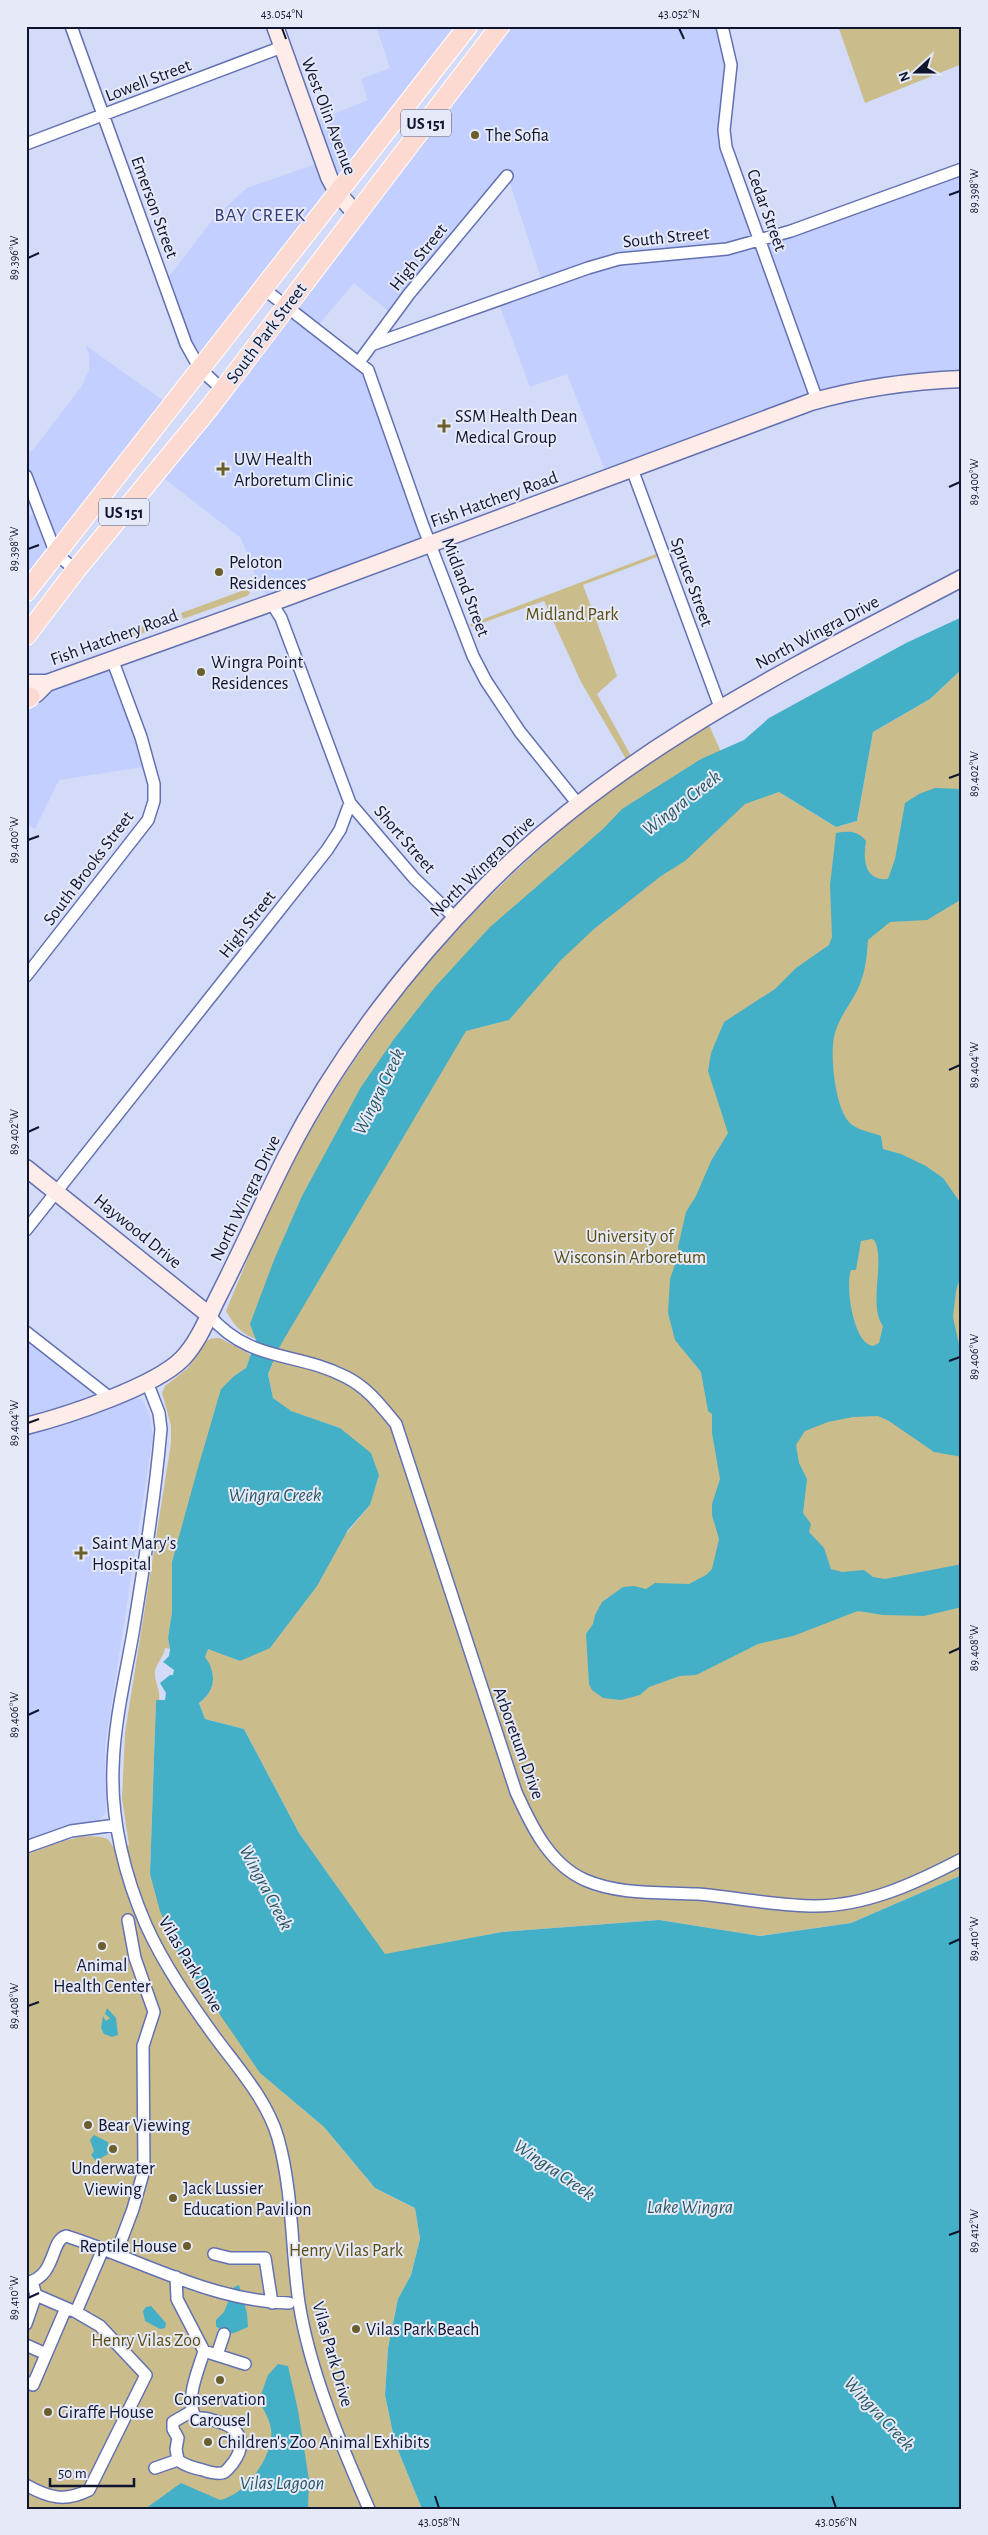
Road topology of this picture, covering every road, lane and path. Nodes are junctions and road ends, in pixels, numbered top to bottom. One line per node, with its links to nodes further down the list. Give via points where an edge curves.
1 (71, 26): 7 (street, Emerson Street)
2 (275, 26): 6 (street, West Olin Avenue)
3 (468, 26): 11 (main road, South Park Street / US 151)
4 (722, 26): 13 (street, Cedar Street, via 731,65 724,141)
5 (495, 28): 12 (main road, South Park Street / US 151)
6 (282, 47): 7 (street, Lowell Street); 11 (street, West Olin Avenue, via 322,162)
7 (103, 116): 8 (street, Lowell Street); 18 (street, Emerson Street, via 186,344)
8 (26, 144)
9 (962, 169): 13 (street, South Street, via 796,230)
10 (507, 176): 16 (street, High Street, via 409,294)
11 (337, 192): 12 (street, West Olin Avenue); 14 (main road, South Park Street / US 151)
12 (356, 214): 15 (main road, South Park Street / US 151)
13 (758, 240): 16 (street, South Street, via 727,249 619,259); 21 (street, Cedar Street)
14 (264, 289): 15 (street, Midland Street); 18 (main road, South Park Street / US 151)
15 (286, 306): 17 (street, Midland Street); 20 (main road, South Park Street / US 151)
16 (374, 344): 17 (street, High Street)
17 (359, 362): 24 (street, Midland Street, via 368,370)
18 (200, 369): 20 (street, Emerson Street); 25 (main road, South Park Street / US 151)
19 (962, 379): 21 (street, Fish Hatchery Road, via 863,388)
20 (223, 390): 26 (main road, South Park Street / US 151)
21 (817, 400): 22 (street, Fish Hatchery Road)
22 (632, 469): 24 (street, Fish Hatchery Road); 33 (street, Spruce Street)
23 (26, 476): 25 (street)
24 (431, 544): 29 (street, Fish Hatchery Road); 35 (street, Midland Street, via 473,656 486,681 520,732)
25 (56, 554): 26 (street); 28 (main road, South Park Street / US 151)
26 (76, 570): 30 (main road, South Park Street / US 151)
27 (962, 578): 33 (street, North Wingra Drive)
28 (26, 592)
29 (272, 602): 31 (street, Fish Hatchery Road); 34 (street, via 281,618)
30 (26, 636)
31 (112, 659): 32 (street, Fish Hatchery Road, via 47,683); 37 (street, South Brooks Street, via 141,737 154,784 154,801 148,820)
32 (27, 694)
33 (720, 707): 35 (street, North Wingra Drive)
34 (350, 803): 36 (street, Short Street, via 414,878); 39 (street, High Street, via 340,830 327,850)
35 (578, 804): 36 (street, North Wingra Drive, via 521,853)
36 (455, 918): 41 (street, North Wingra Drive, via 396,986 326,1086 287,1154)
37 (26, 976)
38 (26, 1168): 39 (street, Haywood Drive)
39 (57, 1192): 40 (street, High Street); 41 (street, Haywood Drive)
40 (26, 1230)
41 (209, 1315): 42 (street, Haywood Drive); 44 (street, North Wingra Drive, via 183,1359)
42 (221, 1329): 51 (street, Arboretum Drive, via 249,1347 321,1366 347,1378 373,1395 396,1424 516,1792 532,1827 556,1859 584,1879 616,1889 815,1906 861,1900 900,1889)
43 (26, 1332): 45 (street)
44 (146, 1382): 45 (street, North Wingra Drive); 49 (street, Vilas Park Drive, via 159,1413 161,1429 116,1729 112,1770)
45 (109, 1397): 46 (street, North Wingra Drive)
46 (53, 1419): 47 (street); 48 (street)
47 (26, 1426)
48 (26, 1437)
49 (116, 1825): 50 (street, via 71,1831); 74 (street, Vilas Park Drive, via 136,1898 156,1945 181,1989 262,2102 275,2130 286,2176 304,2332)
50 (26, 1847)
51 (962, 1859)
52 (128, 1920): 54 (street, via 135,1958 154,2012 144,2046 144,2170 134,2209)
53 (103, 2249): 54 (street); 57 (street, via 63,2236 44,2274); 61 (street)
54 (116, 2254): 56 (street)
55 (214, 2254): 59 (street, via 230,2258 265,2258)
56 (176, 2277): 59 (street, via 217,2292); 65 (street, via 177,2299)
57 (29, 2282): 58 (street)
58 (36, 2295): 61 (street); 62 (street)
59 (268, 2302): 60 (street)
60 (289, 2303)
61 (71, 2310): 66 (street); 73 (street, via 100,2326 146,2375 89,2490 76,2497 58,2498)
62 (26, 2324)
63 (224, 2334): 67 (street)
64 (26, 2345): 66 (street)
65 (204, 2351): 67 (street); 70 (street, via 192,2397)
66 (46, 2354): 69 (street, via 33,2385)
67 (217, 2355): 68 (street)
68 (245, 2364)
69 (26, 2382)
70 (197, 2418): 71 (street, via 172,2422 178,2438); 71 (street, via 230,2425 240,2437 239,2455 221,2474 193,2468)
71 (178, 2460): 72 (street)
72 (155, 2468)
73 (26, 2485)
74 (369, 2509)

